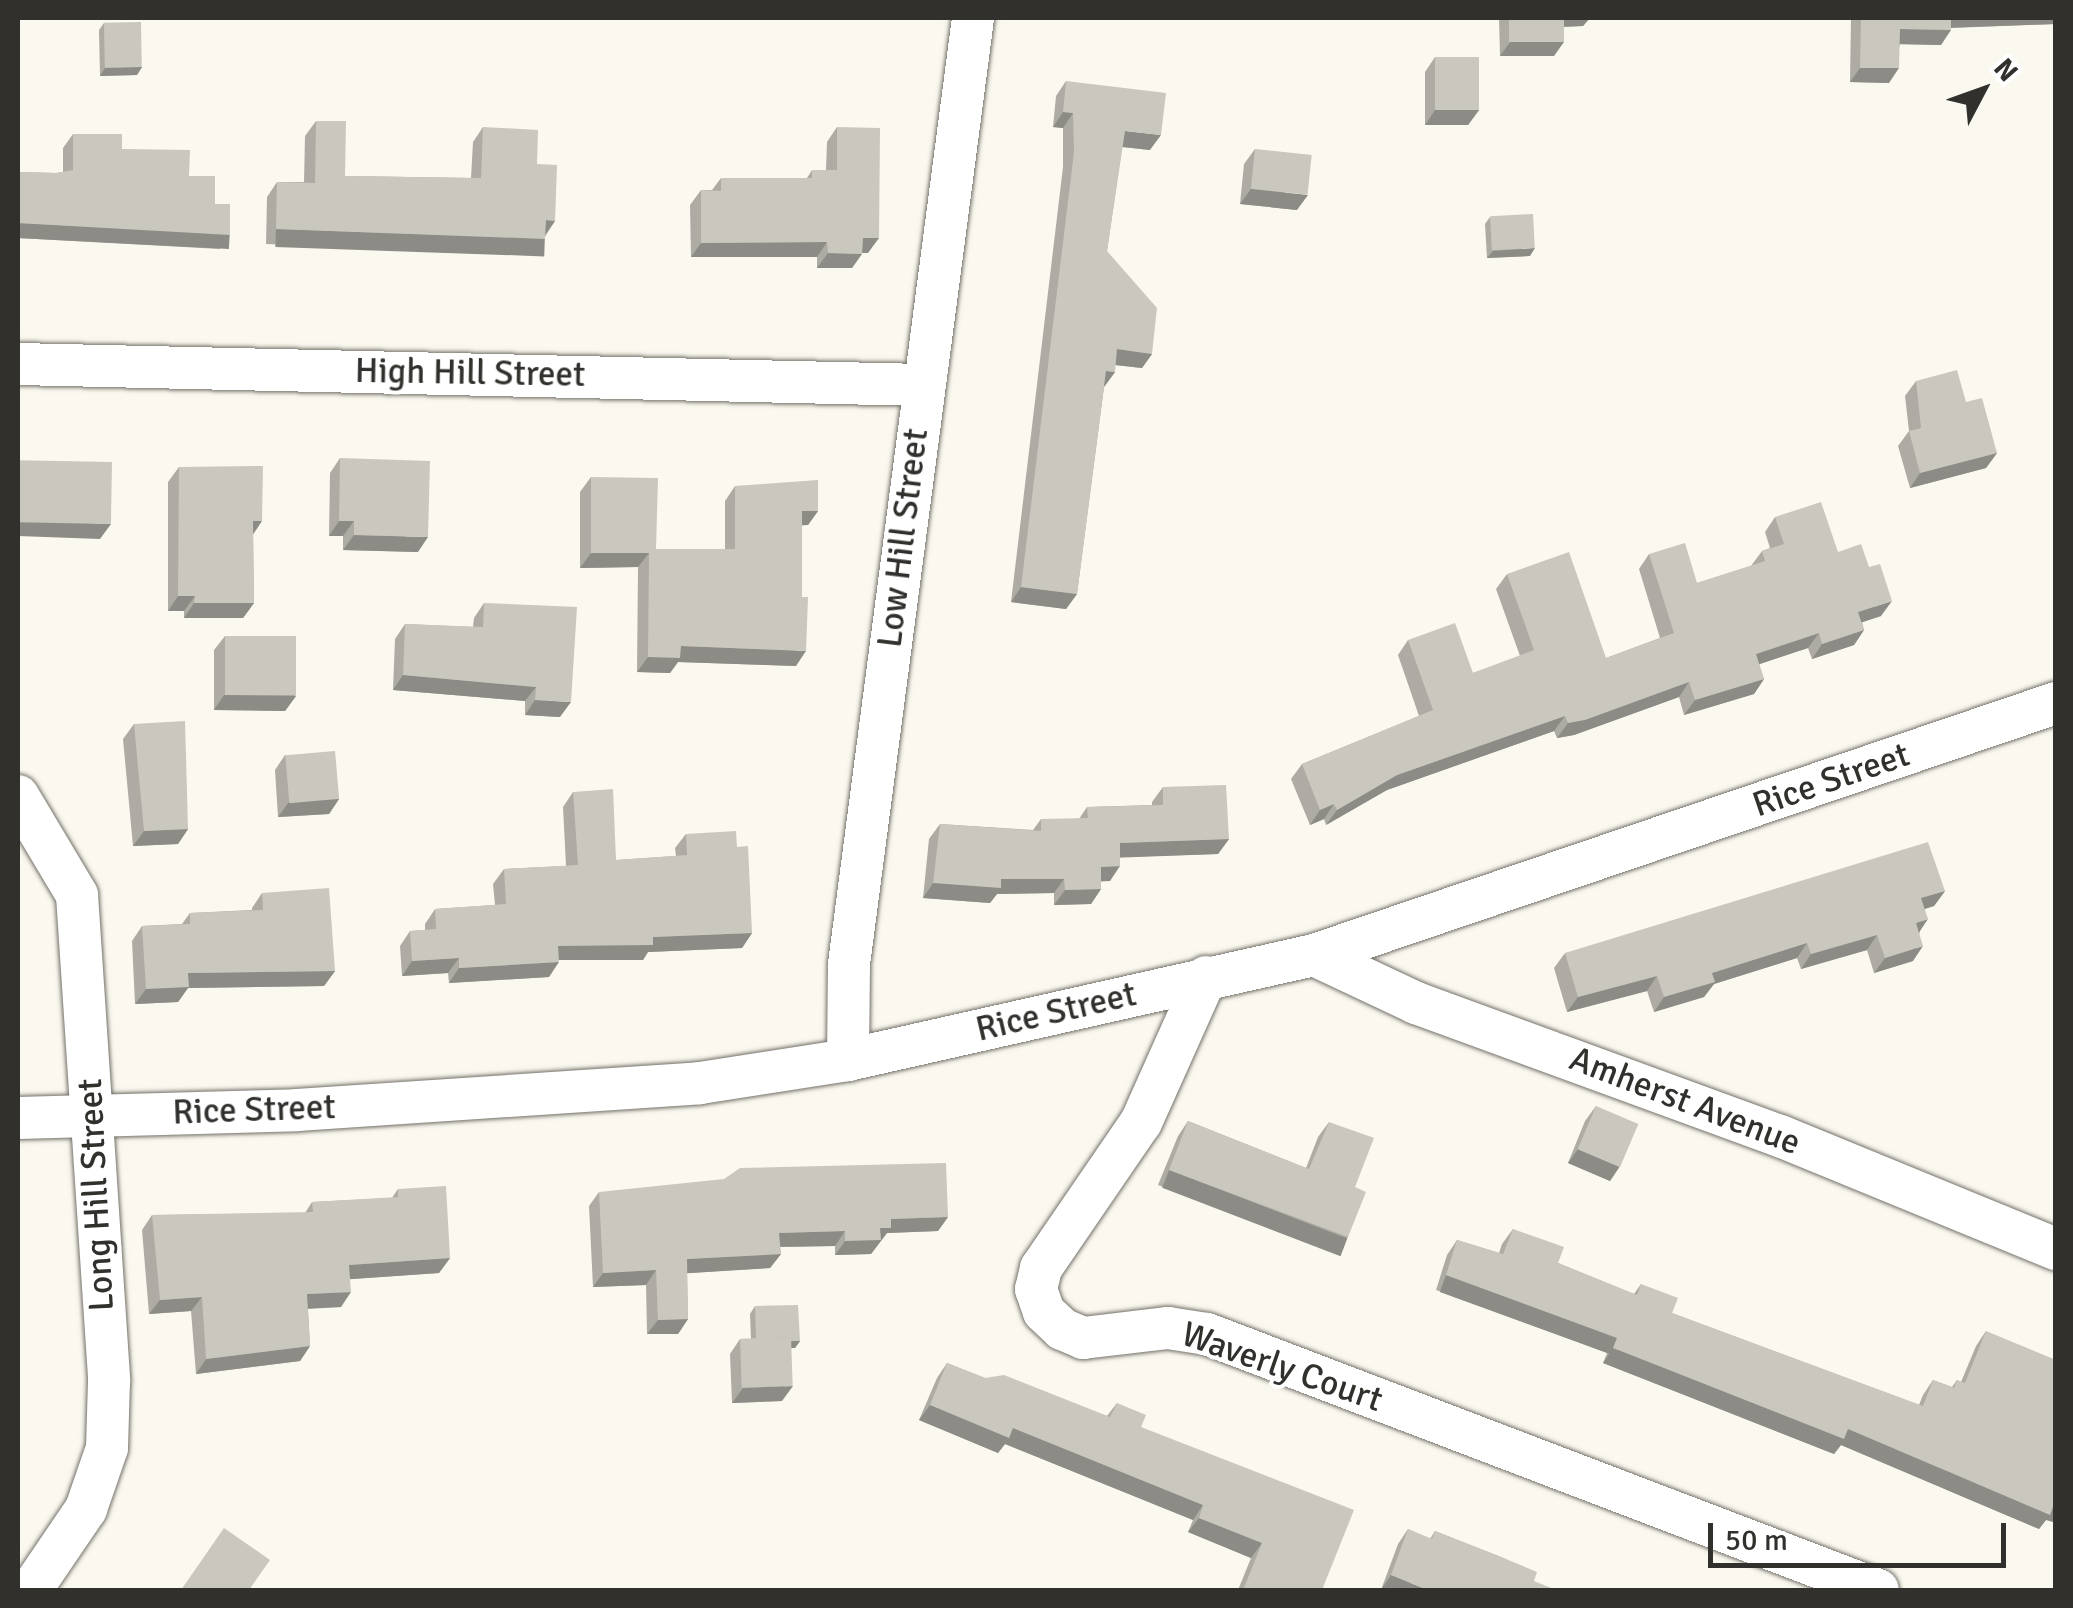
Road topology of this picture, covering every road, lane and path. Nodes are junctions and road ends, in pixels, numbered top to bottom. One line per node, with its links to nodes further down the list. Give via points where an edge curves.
1 (973, 18): 3 (street, Low Hill Street)
2 (18, 364): 3 (street, High Hill Street)
3 (923, 386): 8 (street, Low Hill Street, via 848,964)
4 (2056, 703): 6 (street, Rice Street)
5 (18, 796): 9 (street, Long Hill Street, via 76,895)
6 (1314, 955): 7 (street, Rice Street); 11 (street, Amherst Avenue, via 1416,1002 1780,1136)
7 (1206, 977): 8 (street, Rice Street); 13 (street, Waverly Court, via 1141,1122 1040,1268 1036,1289 1044,1312 1062,1329 1083,1338 1168,1328 1207,1334)
8 (848, 1060): 9 (street, Rice Street, via 700,1084 297,1110)
9 (89, 1114): 10 (street, Rice Street); 12 (street, Long Hill Street, via 107,1448 86,1509)
10 (18, 1118)
11 (2056, 1249)
12 (31, 1590)
13 (1878, 1590)

